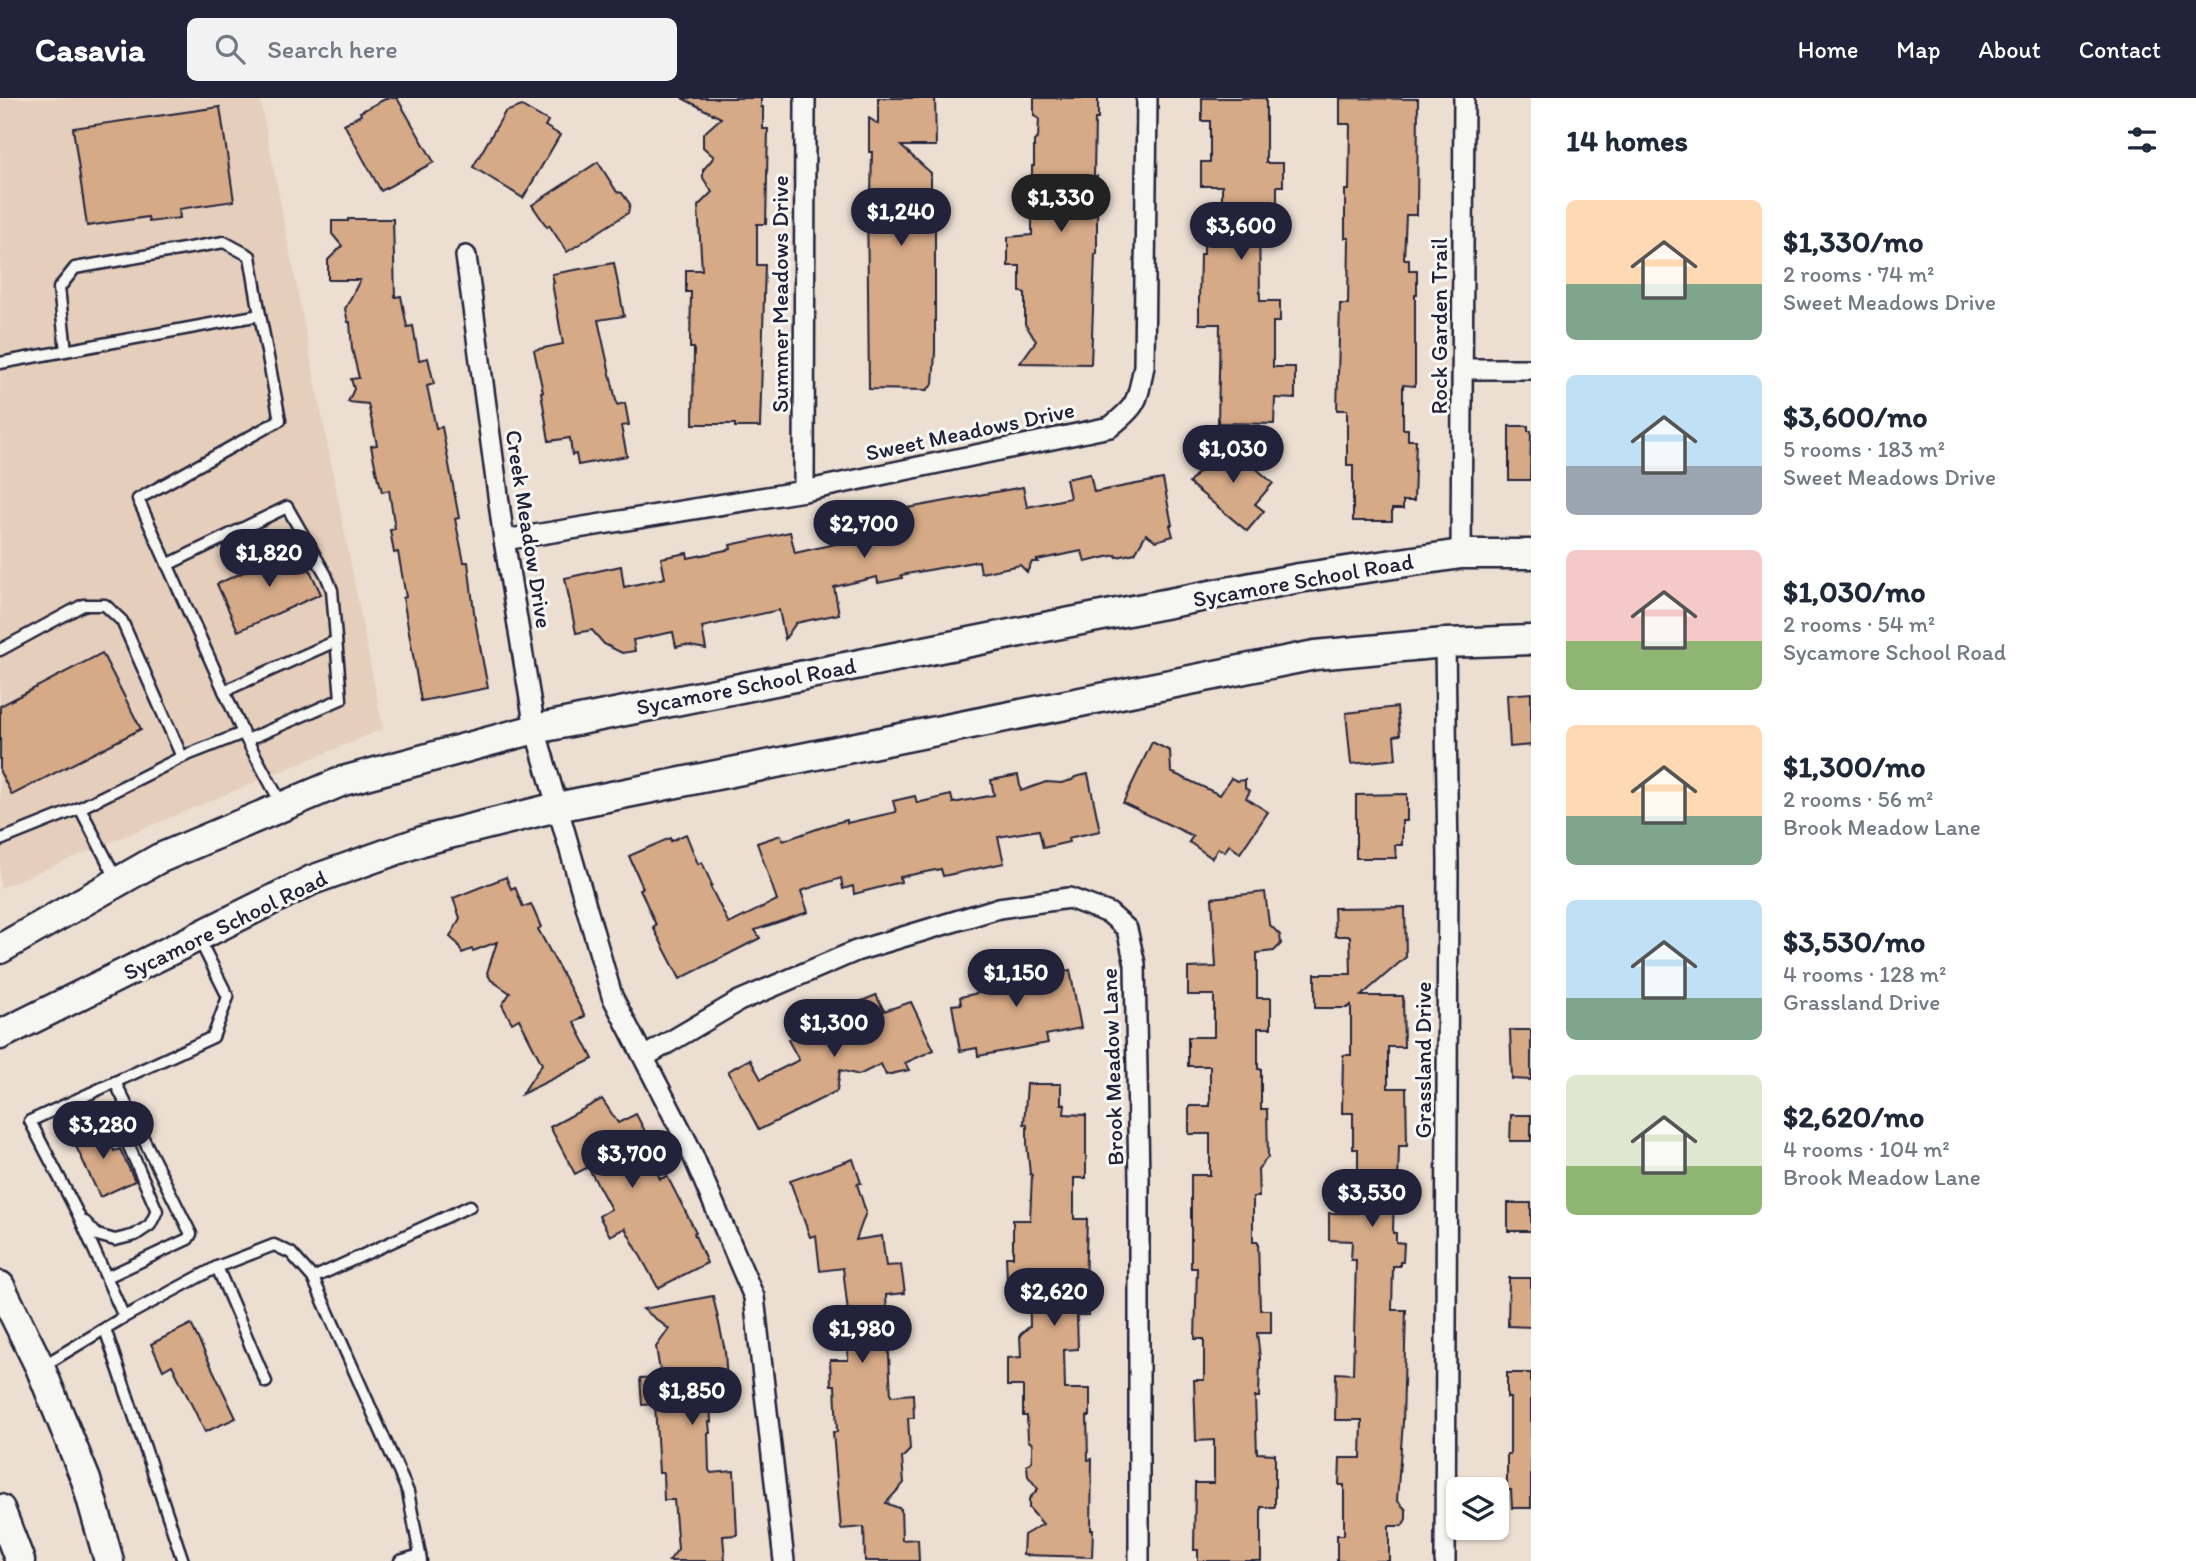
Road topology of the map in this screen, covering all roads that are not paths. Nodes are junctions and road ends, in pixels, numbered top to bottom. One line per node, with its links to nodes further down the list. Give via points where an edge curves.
1 (805, 98): 10 (street, Summer Meadows Drive)
2 (1147, 98): 10 (street, Sweet Meadows Drive, via 1144,366 1137,401 1130,411 1111,427)
3 (1464, 98): 8 (street, Rock Garden Trail)
4 (466, 256): 11 (street, Creek Meadow Drive)
5 (260, 315): 6 (lane); 6 (lane, via 250,256 224,242 75,268 59,288); 14 (lane, via 280,420 138,499)
6 (66, 351): 7 (lane)
7 (0, 363)
8 (1464, 369): 9 (street); 12 (street, Rock Garden Trail)
9 (1531, 369)
10 (804, 491): 11 (street, Sweet Meadows Drive)
11 (504, 540): 20 (street, Creek Meadow Drive)
12 (1461, 554): 13 (main road, Sycamore School Road); 20 (main road, Sycamore School Road, via 1299,578 1045,626)
13 (1531, 554)
14 (167, 565): 16 (lane, via 287,507 332,590); 19 (lane)
15 (1531, 640): 17 (main road, Sycamore School Road)
16 (336, 641): 19 (lane); 21 (lane, via 341,699)
17 (1445, 643): 24 (main road, Sycamore School Road, via 1315,655); 52 (street, Grassland Drive)
18 (0, 650): 22 (lane, via 83,605 105,605 122,621)
19 (224, 691): 21 (lane)
20 (535, 729): 23 (main road, Sycamore School Road, via 343,780); 24 (street, Creek Meadow Drive)
21 (245, 736): 22 (lane); 23 (lane)
22 (182, 757): 25 (lane)
23 (283, 806): 27 (main road, Sycamore School Road, via 158,859)
24 (557, 807): 28 (main road, Sycamore School Road, via 378,856 312,880); 31 (street, Creek Meadow Drive, via 612,996)
25 (80, 808): 26 (lane); 27 (lane)
26 (0, 841)
27 (118, 882): 29 (main road, Sycamore School Road)
28 (198, 937): 30 (main road, Sycamore School Road); 32 (lane, via 228,997 213,1037)
29 (0, 949)
30 (0, 1035)
31 (643, 1057): 50 (street, Creek Meadow Drive, via 688,1143 754,1297); 51 (street, Brook Meadow Lane, via 739,1001 856,951 999,908 1069,898 1109,913 1127,929 1135,964)
32 (115, 1082): 33 (lane); 35 (lane, via 30,1121)
33 (124, 1099): 35 (lane, via 124,1135 157,1211 150,1226 115,1240 97,1235); 37 (lane, via 191,1234)
34 (470, 1206): 38 (lane)
35 (78, 1214): 37 (lane)
36 (217, 1267): 38 (lane, via 274,1245 291,1253); 40 (lane); 43 (lane)
37 (107, 1277): 40 (lane)
38 (313, 1278): 45 (lane, via 408,1493)
39 (0, 1286): 42 (main road)
40 (124, 1317): 41 (lane)
41 (105, 1329): 42 (lane); 48 (lane)
42 (40, 1367): 47 (main road, via 86,1480)
43 (266, 1382)
44 (0, 1509): 46 (main road)
45 (420, 1558): 49 (lane)
46 (20, 1561)
47 (109, 1561)
48 (183, 1561)
49 (400, 1561)
50 (784, 1561)
51 (1139, 1561)
52 (1445, 1561)

